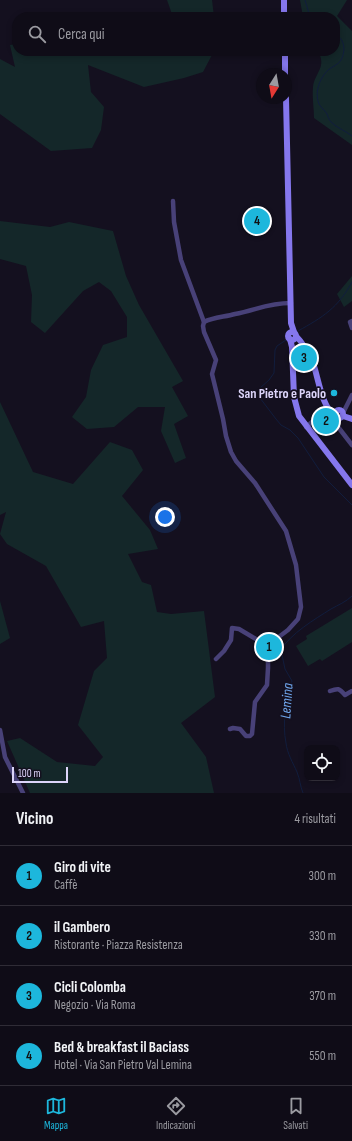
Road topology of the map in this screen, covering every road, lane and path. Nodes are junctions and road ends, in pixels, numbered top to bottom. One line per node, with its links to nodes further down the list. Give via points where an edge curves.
1 (284, 0): 2 (street)
2 (284, 12)
3 (285, 56): 4 (street)
4 (285, 68)
5 (286, 104): 7 (street)
6 (173, 201): 9 (street, via 174,222 182,260)
7 (291, 303): 9 (street, via 266,305); 11 (street)
8 (352, 321): 10 (street)
9 (204, 322): 19 (street, via 204,332 216,360 212,374 231,452 286,531 296,565 300,615 288,630)
10 (352, 328)
11 (294, 337): 13 (street, via 313,364); 16 (street, via 292,374 295,403)
12 (352, 395): 14 (street)
13 (327, 405): 14 (street); 14 (street, via 330,415); 16 (street)
14 (338, 416): 15 (street); 17 (street)
15 (352, 419)
16 (306, 427): 18 (street)
17 (352, 445)
18 (352, 485)
19 (272, 642): 20 (street, via 261,642 239,629 232,628 231,640); 23 (street, via 265,689 255,702 252,734 246,736 240,729)
20 (216, 659)
21 (330, 691): 22 (street, via 340,689 345,695)
22 (352, 691)
23 (230, 729)
24 (0, 730): 25 (street, via 6,757)
25 (23, 793)

